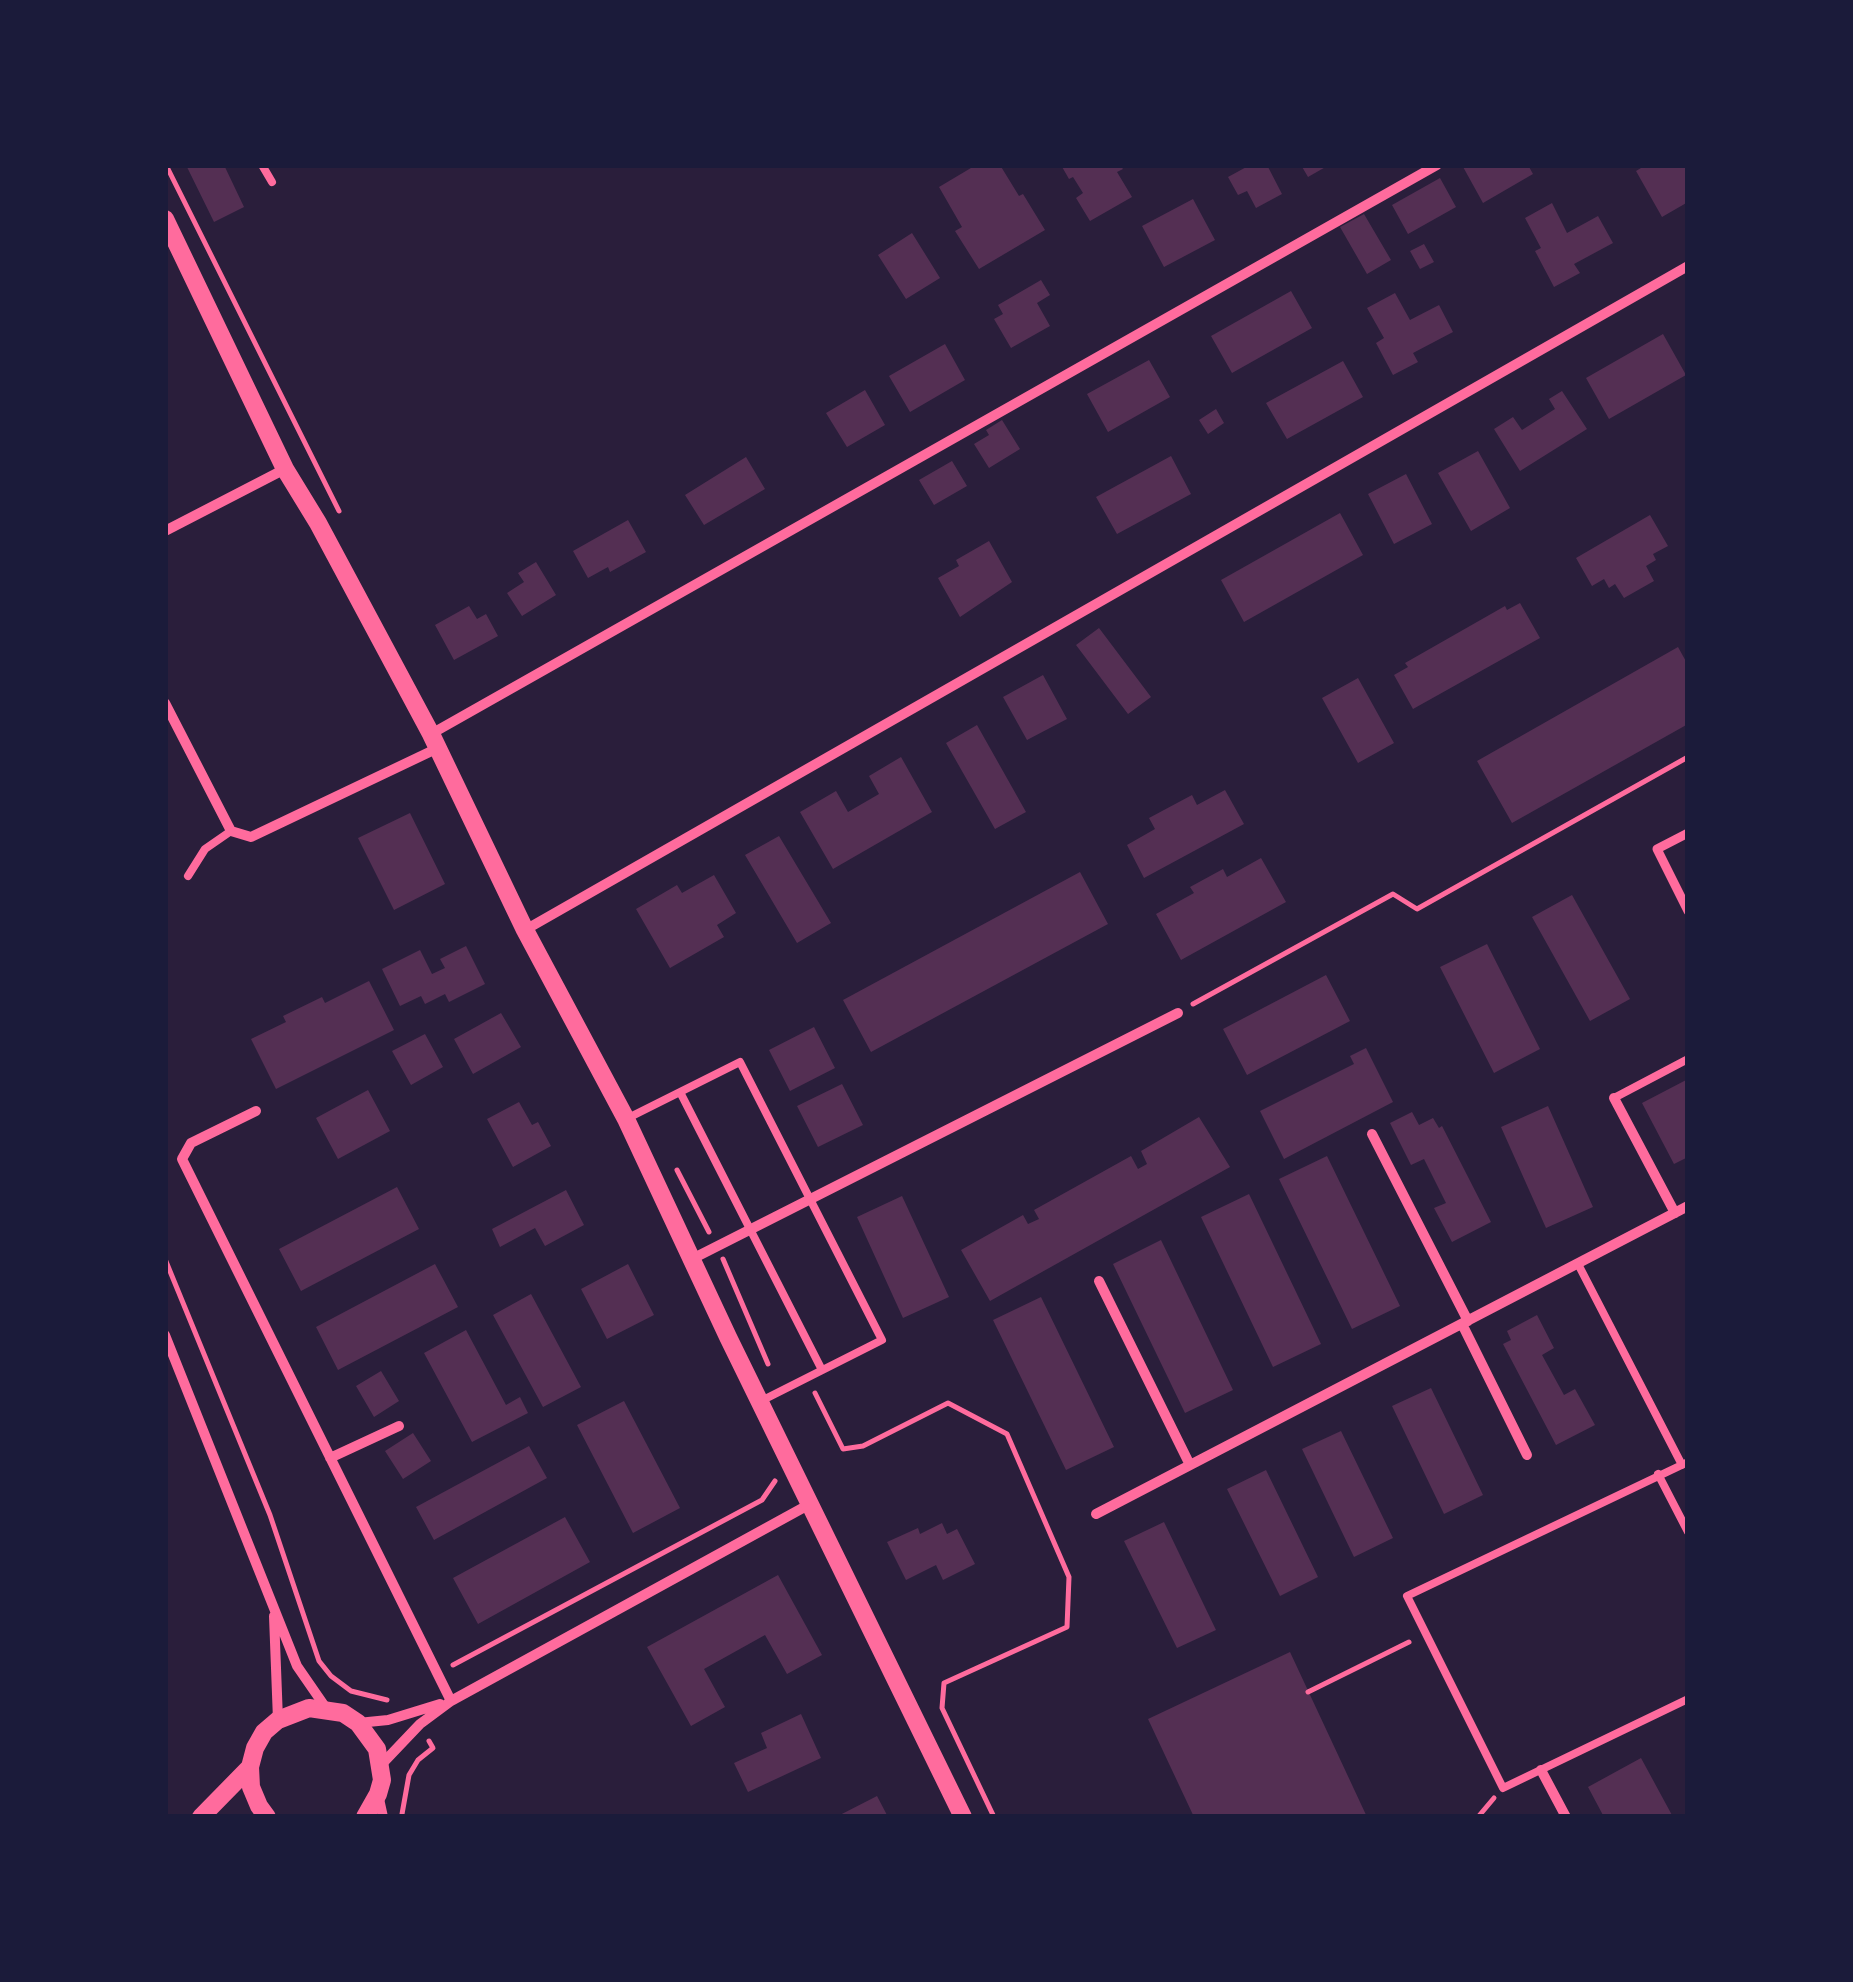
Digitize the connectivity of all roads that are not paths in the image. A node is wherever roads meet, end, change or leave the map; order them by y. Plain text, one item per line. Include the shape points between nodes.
1 (262, 165) edge
2 (1437, 165) edge
3 (272, 182) dead end
4 (165, 219) edge
5 (1688, 266) edge
6 (285, 469) junction
7 (165, 531) edge
8 (165, 703) edge
9 (434, 741) junction
10 (231, 831) junction
11 (1688, 833) edge
12 (188, 876) dead end
13 (1688, 911) edge
14 (526, 930) junction
15 (1178, 1013) road end
16 (1688, 1059) edge
17 (680, 1092) junction
18 (1614, 1098) joint
19 (256, 1112) dead end
20 (626, 1120) junction
21 (1372, 1134) dead end
22 (810, 1199) junction
23 (1688, 1206) edge
24 (1674, 1213) junction
25 (750, 1229) junction
26 (690, 1260) junction
27 (1578, 1264) junction
28 (1099, 1281) dead end
29 (1465, 1322) junction
30 (165, 1335) edge
31 (822, 1370) junction
32 (759, 1402) junction
33 (399, 1426) dead end
34 (1526, 1455) dead end
35 (330, 1458) junction
36 (1685, 1463) edge
37 (1190, 1465) junction
38 (1658, 1474) junction
39 (811, 1503) junction
40 (1096, 1514) dead end
41 (1688, 1532) edge
42 (273, 1600) junction
43 (1688, 1698) edge
44 (450, 1701) junction
45 (326, 1708) junction
46 (278, 1720) junction
47 (358, 1723) junction
48 (381, 1765) junction
49 (250, 1767) junction
50 (1541, 1770) junction
51 (378, 1794) junction
52 (201, 1817) edge
53 (268, 1817) edge
54 (365, 1817) edge
55 (384, 1817) edge
56 (962, 1817) edge
57 (1566, 1817) edge

1 - 3 lane
2 - 9 street
4 - 6 street
5 - 14 street
6 - 7 street
6 - 9 street
8 - 10 street
9 - 10 street via 251,837
9 - 14 street
10 - 12 lane via 205,849
11 - 13 street via 1657,849
14 - 20 street
15 - 22 street
16 - 18 lane
17 - 20 lane
17 - 22 lane via 740,1062
17 - 25 lane
18 - 24 street
19 - 35 street via 190,1143 182,1160
20 - 26 street
21 - 29 street
22 - 25 street
22 - 31 lane via 882,1340
23 - 24 street
24 - 27 street
25 - 26 street
25 - 31 lane
26 - 32 street
27 - 29 street
27 - 36 lane
28 - 37 street
29 - 34 street
29 - 37 street
30 - 42 street
31 - 32 lane
32 - 39 street
33 - 35 street
35 - 44 street
36 - 38 lane
37 - 40 street
38 - 41 lane
38 - 50 lane via 1407,1596 1503,1788
39 - 44 street
39 - 56 street
42 - 45 street via 298,1666
42 - 46 street
43 - 50 lane
44 - 47 street
44 - 48 street
45 - 46 street
45 - 47 street
46 - 49 street via 254,1748
47 - 48 street
48 - 51 street
49 - 52 street
49 - 53 street via 251,1787
50 - 57 street
51 - 54 street
51 - 55 street

